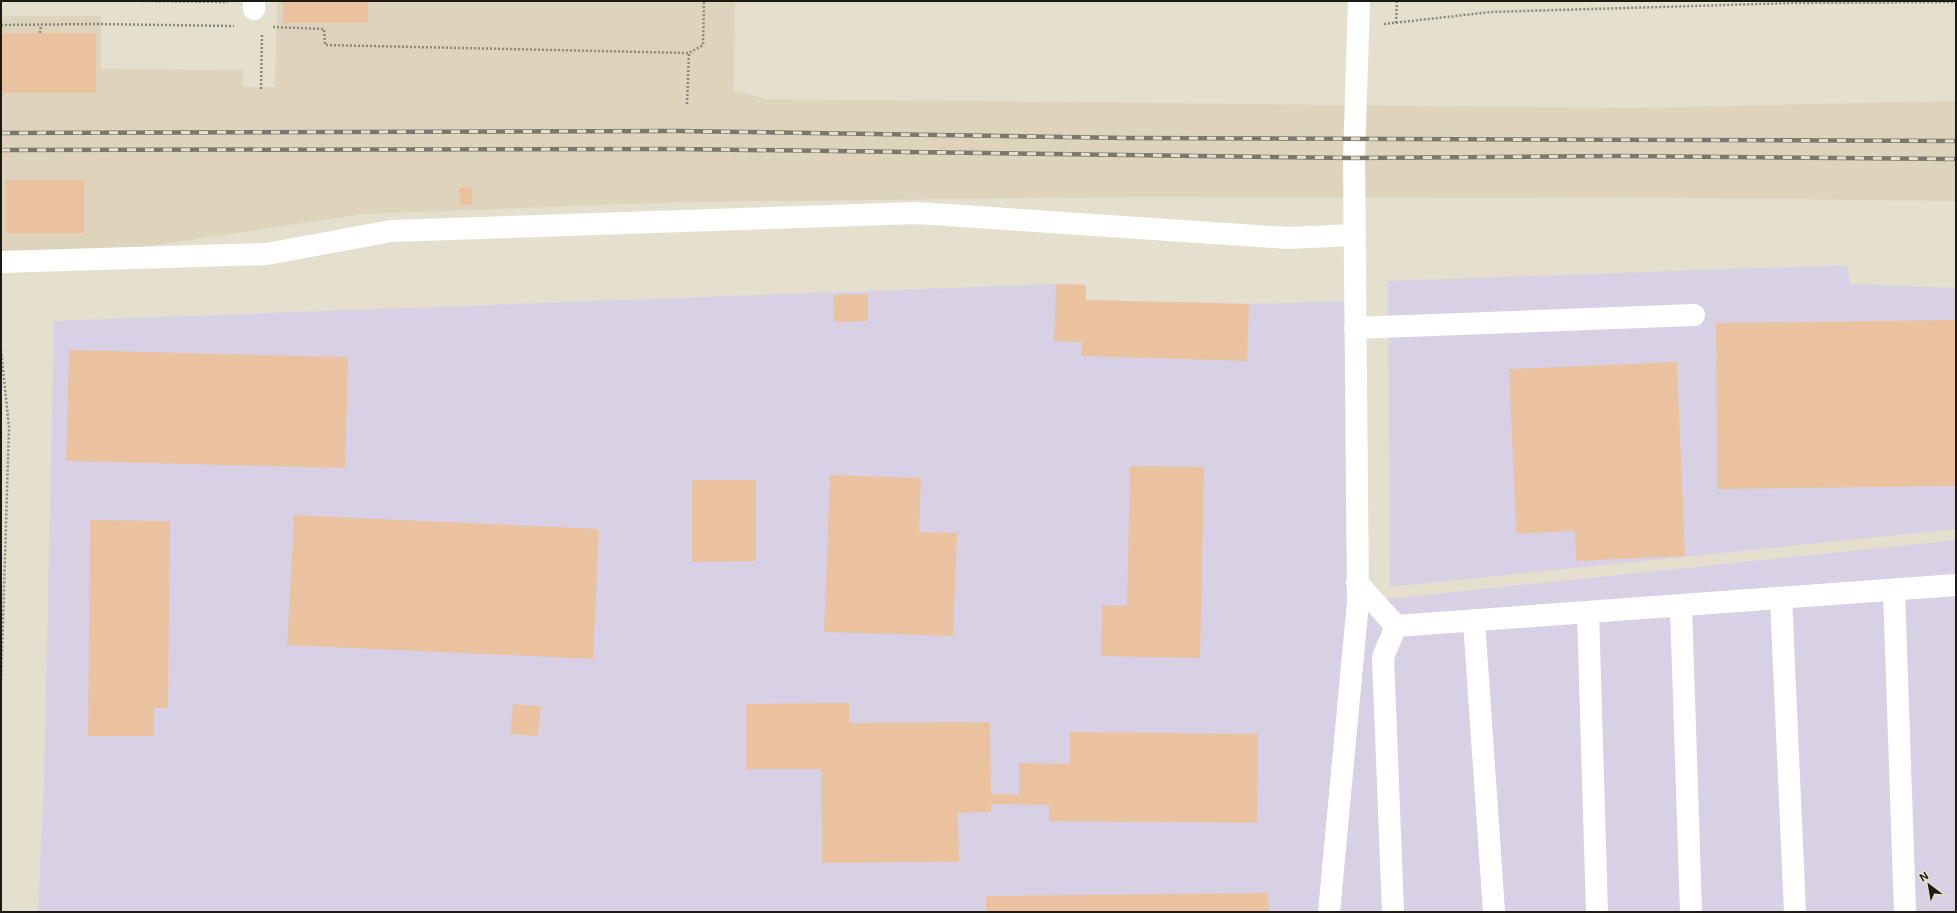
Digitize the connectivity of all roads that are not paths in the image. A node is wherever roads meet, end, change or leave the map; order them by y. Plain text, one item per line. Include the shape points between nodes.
1 (1359, 1) edge
2 (1354, 235) junction
3 (1, 262) edge
4 (1694, 315) dead end
5 (1355, 328) junction
6 (1357, 583) junction
7 (1956, 585) edge
8 (1894, 590) junction
9 (1781, 598) junction
10 (1681, 606) junction
11 (1588, 612) junction
12 (1474, 621) junction
13 (1396, 626) junction
14 (1329, 912) edge
15 (1392, 912) edge
16 (1494, 912) edge
17 (1597, 912) edge
18 (1691, 912) edge
19 (1795, 912) edge
20 (1905, 912) edge

1 - 2 street
2 - 3 street via 1288,238 917,213 391,231 267,254
2 - 5 street
4 - 5 street
5 - 6 street
6 - 13 street
6 - 14 street via 1358,602
7 - 8 street
8 - 9 street
8 - 20 street
9 - 10 street
9 - 19 street
10 - 11 street
10 - 18 street
11 - 12 street
11 - 17 street
12 - 13 street
12 - 16 street
13 - 15 street via 1383,657

